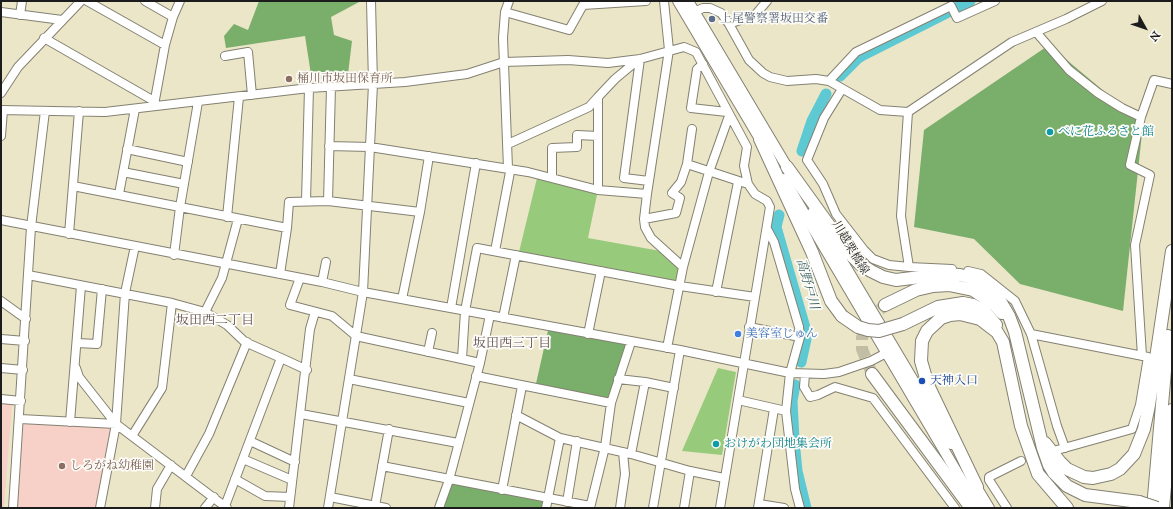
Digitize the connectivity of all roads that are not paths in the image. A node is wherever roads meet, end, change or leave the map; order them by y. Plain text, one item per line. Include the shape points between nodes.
1 (22, 1) edge
2 (80, 1) edge
3 (87, 1) edge
4 (145, 1) edge
5 (180, 1) edge
6 (371, 1) edge
7 (509, 1) edge
8 (646, 1) edge
9 (664, 1) edge
10 (678, 1) edge
11 (688, 1) edge
12 (767, 1) edge
13 (995, 1) edge
14 (1098, 2) edge
15 (584, 3) edge
16 (1, 12) edge
17 (505, 12) junction
18 (690, 13) junction
19 (20, 15) junction
20 (173, 17) junction
21 (62, 20) junction
22 (729, 24) junction
23 (1036, 32) junction
24 (44, 38) junction
25 (165, 45) junction
26 (670, 50) junction
27 (226, 56) dead end
28 (640, 59) junction
29 (504, 62) junction
30 (703, 64) junction
31 (829, 81) junction
32 (373, 84) junction
33 (1172, 84) edge
34 (330, 87) junction
35 (309, 88) junction
36 (842, 89) junction
37 (1, 93) edge
38 (252, 95) junction
39 (239, 97) junction
40 (598, 97) junction
41 (198, 102) junction
42 (154, 104) junction
43 (135, 109) junction
44 (2, 110) edge
45 (45, 111) junction
46 (79, 111) junction
47 (908, 112) junction
48 (728, 114) junction
49 (1141, 117) junction
50 (692, 129) dead end
51 (1, 136) edge
52 (598, 136) junction
53 (760, 140) junction
54 (508, 144) junction
55 (329, 146) junction
56 (370, 147) junction
57 (127, 149) junction
58 (429, 156) junction
59 (188, 162) junction
60 (476, 163) junction
61 (687, 164) junction
62 (787, 167) junction
63 (508, 168) junction
64 (123, 172) junction
65 (709, 172) junction
66 (552, 178) junction
67 (649, 181) junction
68 (738, 182) junction
69 (184, 184) junction
70 (748, 184) junction
71 (73, 186) junction
72 (598, 190) junction
73 (119, 194) junction
74 (647, 194) junction
75 (306, 201) junction
76 (328, 201) junction
77 (367, 206) junction
78 (180, 207) junction
79 (420, 212) junction
80 (227, 217) junction
81 (238, 219) junction
82 (644, 219) junction
83 (1, 220) edge
84 (31, 227) junction
85 (288, 228) junction
86 (767, 229) junction
87 (69, 234) junction
88 (135, 246) junction
89 (495, 251) junction
90 (1172, 251) edge
91 (174, 255) junction
92 (516, 255) junction
93 (326, 262) dead end
94 (226, 263) junction
95 (683, 267) junction
96 (909, 267) junction
97 (602, 271) junction
98 (280, 274) junction
99 (28, 275) junction
100 (300, 278) junction
101 (322, 282) junction
102 (81, 286) junction
103 (680, 286) junction
104 (102, 289) junction
105 (1172, 290) edge
106 (363, 292) junction
107 (716, 292) junction
108 (125, 293) junction
109 (755, 298) junction
110 (402, 299) junction
111 (1, 301) edge
112 (172, 303) junction
113 (885, 305) tunnel mouth
114 (452, 308) junction
115 (465, 311) junction
116 (205, 312) junction
117 (315, 312) junction
118 (490, 315) junction
119 (503, 318) junction
120 (26, 319) junction
121 (749, 327) junction
122 (1015, 332) junction
123 (432, 333) dead end
124 (588, 334) junction
125 (1031, 334) junction
126 (356, 336) junction
127 (800, 337) junction
128 (1, 339) edge
129 (25, 341) junction
130 (77, 342) junction
131 (247, 342) junction
132 (631, 342) junction
133 (1003, 342) junction
134 (668, 348) junction
135 (680, 350) junction
136 (890, 351) junction
137 (428, 352) junction
138 (1145, 357) junction
139 (281, 358) junction
140 (462, 359) junction
141 (480, 363) junction
142 (744, 364) junction
143 (1, 368) edge
144 (76, 368) junction
145 (23, 370) junction
146 (307, 370) junction
147 (790, 374) junction
148 (804, 374) junction
149 (872, 374) tunnel mouth
150 (476, 376) junction
151 (349, 379) junction
152 (618, 379) junction
153 (645, 382) junction
154 (522, 386) junction
155 (674, 388) junction
156 (1, 400) edge
157 (738, 400) junction
158 (21, 401) junction
159 (469, 403) junction
160 (611, 403) junction
161 (774, 409) junction
162 (1172, 410) edge
163 (786, 411) junction
164 (301, 414) junction
165 (516, 415) junction
166 (20, 419) junction
167 (342, 421) junction
168 (70, 422) junction
169 (116, 424) junction
170 (389, 429) junction
171 (132, 436) junction
172 (1040, 436) junction
173 (560, 438) junction
174 (250, 441) junction
175 (577, 441) junction
176 (458, 443) junction
177 (605, 447) junction
178 (627, 453) junction
179 (243, 459) junction
180 (1021, 461) dead end
181 (295, 462) junction
182 (661, 464) junction
183 (171, 465) junction
184 (382, 466) junction
185 (690, 471) junction
186 (1038, 474) junction
187 (186, 476) junction
188 (724, 478) junction
189 (235, 479) junction
190 (292, 480) junction
191 (449, 480) junction
192 (977, 487) junction
193 (502, 490) junction
194 (214, 497) junction
195 (290, 497) junction
196 (330, 497) junction
197 (548, 498) junction
198 (567, 502) junction
199 (374, 506) junction
200 (758, 506) edge
201 (226, 507) edge
202 (590, 507) edge
203 (13, 508) edge
204 (100, 508) edge
205 (155, 508) edge
206 (205, 508) edge
207 (289, 508) edge
208 (328, 508) edge
209 (386, 508) edge
210 (439, 508) edge
211 (546, 508) edge
212 (620, 508) edge
213 (653, 508) edge
214 (684, 508) edge
215 (720, 508) edge
216 (784, 508) edge
217 (800, 508) edge
218 (955, 508) edge
219 (971, 508) edge
220 (978, 508) edge
221 (989, 508) edge
222 (1007, 508) edge
223 (1056, 508) edge
224 (1068, 508) edge
225 (1152, 508) edge
226 (1157, 508) edge
227 (1163, 508) edge

1 - 19 street
2 - 21 street
3 - 25 street
4 - 20 street
5 - 20 street
6 - 32 street
7 - 17 street
8 - 15 street
9 - 26 street
10 - 18 main road, 川越栗橋線
11 - 18 main road, 川越栗橋線
12 - 22 street via 756,14
13 - 31 street via 957,18 951,6 856,52
14 - 23 street
15 - 17 street via 569,30
16 - 19 street
17 - 29 street
18 - 22 street via 710,8 721,13
18 - 53 main road, 川越栗橋線
18 - 62 main road, 川越栗橋線
19 - 21 street
20 - 25 street
21 - 24 street
22 - 31 street via 749,60 763,73 787,81
23 - 47 street via 1012,42
23 - 49 street via 1069,70 1122,108
24 - 37 street via 18,67
24 - 42 street
25 - 42 street
26 - 28 street
26 - 30 street via 684,47 696,52
26 - 67 street
27 - 38 street via 248,52
28 - 29 street via 608,64 568,60
28 - 40 street
28 - 67 street via 624,178
29 - 32 street via 467,74
29 - 54 street
30 - 48 street
30 - 48 street via 697,69 691,108
31 - 36 street
32 - 34 street
32 - 56 street
33 - 49 street via 1154,80
34 - 35 street
34 - 55 street
35 - 38 street
35 - 75 street
36 - 47 street via 880,110
36 - 96 street via 824,118 807,160 836,214 864,250 874,259 889,265
38 - 39 street
39 - 41 street
39 - 80 street
40 - 52 street
40 - 54 street via 589,107
41 - 42 street
41 - 59 street
42 - 43 street
43 - 46 street
43 - 57 street
44 - 45 street
44 - 51 street
45 - 46 street
45 - 84 street
46 - 71 street
47 - 96 street via 901,216
48 - 65 street
48 - 70 street via 748,148 744,166
49 - 138 street via 1130,165 1150,175 1135,245
50 - 61 street
52 - 66 street via 577,135 577,147 552,148
52 - 72 street
53 - 133 highway, bridge via 812,252 831,301 842,316 858,327 879,331 903,324 938,307 950,304 973,305 993,320 1000,330
53 - 136 main road, 川越栗橋線
54 - 63 street
55 - 56 street
55 - 76 street
56 - 58 street
56 - 77 street
57 - 59 street
57 - 64 street
58 - 60 street
58 - 79 street
59 - 69 street
60 - 63 street
60 - 114 street
61 - 65 street
61 - 82 street via 680,182 672,193 680,198 676,213
62 - 122 highway via 849,253 860,264 883,277 896,280 945,274 973,278 996,294
62 - 136 main road, 川越栗橋線
63 - 66 street
63 - 89 street via 510,172
64 - 69 street
64 - 73 street
65 - 68 street
65 - 95 street
66 - 72 street
67 - 74 street
68 - 70 street
68 - 107 street
69 - 78 street
70 - 86 street via 770,207
71 - 73 street
71 - 87 street
72 - 74 street
73 - 78 street
74 - 82 street
75 - 76 street
75 - 85 street via 289,202
76 - 77 street
77 - 79 street
77 - 106 street
78 - 80 street
78 - 91 street
79 - 110 street
80 - 81 street
81 - 85 street
81 - 94 street
82 - 95 street via 651,238
83 - 84 street
84 - 87 street
84 - 99 street
85 - 98 street
86 - 109 street
86 - 127 street via 774,242
87 - 88 street
88 - 91 street
88 - 108 street
89 - 92 street
89 - 115 street via 477,248
90 - 172 highway via 1149,405 1144,429 1134,454 1124,466 1111,474 1084,477 1060,462
91 - 94 street
92 - 97 street
92 - 119 street
93 - 101 street
94 - 98 street
94 - 116 street via 222,278
95 - 103 street
96 - 125 street via 964,270 981,274 1015,301
97 - 103 street
97 - 124 street
98 - 100 street
99 - 102 street
99 - 120 street
100 - 101 street
100 - 117 street via 290,305
101 - 106 street
102 - 104 street
102 - 130 street
103 - 107 street
103 - 134 street
104 - 108 street
104 - 130 street via 97,344
105 - 225 highway
106 - 110 street
106 - 126 street
107 - 109 street
108 - 112 street
108 - 169 street
109 - 121 street
110 - 114 street
111 - 120 street
112 - 116 street
112 - 171 street via 162,388
113 - 122 highway via 916,290 933,286 961,286 983,295 994,304
114 - 115 street
115 - 118 street
115 - 140 street
116 - 131 street via 227,325
117 - 126 street via 332,316
117 - 146 street via 310,329
118 - 119 street
118 - 141 street
119 - 124 street
120 - 129 street
121 - 127 street
121 - 142 street
122 - 172 highway
123 - 137 street
124 - 132 street
125 - 138 street
125 - 138 street via 1061,449 1132,429 1140,405
126 - 137 street
126 - 151 street
127 - 147 street
128 - 129 street
129 - 145 street
130 - 144 street
131 - 139 street
131 - 187 street via 209,434
132 - 134 street
132 - 152 street
133 - 186 highway via 1021,426
133 - 192 highway via 996,332 980,319 960,314 950,315 933,324 922,341 920,351 924,373
134 - 135 street
135 - 142 street
135 - 155 street
136 - 148 street via 871,361 839,372
136 - 192 main road, 川越栗橋線
136 - 220 main road, 川越栗橋線
137 - 140 street
139 - 146 street
139 - 174 street
140 - 141 street
141 - 150 street
142 - 147 street
142 - 157 street
143 - 145 street
144 - 168 street
144 - 169 street via 79,377
145 - 158 street
146 - 164 street
147 - 148 street
147 - 163 street
148 - 218 street via 804,388 810,397 835,387 873,398
149 - 219 highway
150 - 154 street
150 - 159 street
151 - 159 street
151 - 167 street
152 - 153 street
152 - 160 street
153 - 155 street
153 - 178 street
154 - 160 street
154 - 165 street
155 - 182 street
156 - 158 street
157 - 161 street
157 - 188 street
158 - 166 street
159 - 176 street
160 - 177 street
161 - 163 street
161 - 200 street
162 - 227 highway
163 - 217 street via 794,484
164 - 167 street
164 - 181 street
165 - 173 street
165 - 193 street
166 - 168 street
166 - 203 street
167 - 170 street
167 - 196 street
168 - 169 street
169 - 171 street
169 - 204 street
170 - 176 street
170 - 184 street
171 - 183 street
172 - 226 highway, bridge via 1048,465 1075,492 1094,498 1139,502
173 - 175 street
173 - 197 street
174 - 179 street
174 - 181 street
175 - 177 street
175 - 198 street
176 - 191 street
177 - 178 street
177 - 202 street
178 - 182 street
178 - 212 street
179 - 189 street
179 - 190 street
180 - 222 street via 990,476 989,480
181 - 190 street
182 - 185 street
182 - 213 street
183 - 187 street
183 - 205 street via 157,489
184 - 191 street
184 - 199 street
185 - 188 street
185 - 214 street
186 - 223 highway
186 - 224 highway
187 - 194 street
188 - 215 street
189 - 195 street via 265,496
189 - 201 street
190 - 195 street
191 - 193 street
191 - 210 street
192 - 221 main road, 川越栗橋線
193 - 197 street
194 - 201 street
194 - 206 street
195 - 207 street
196 - 199 street
196 - 208 street
197 - 198 street
197 - 211 street
198 - 202 street
199 - 209 street
200 - 216 street

